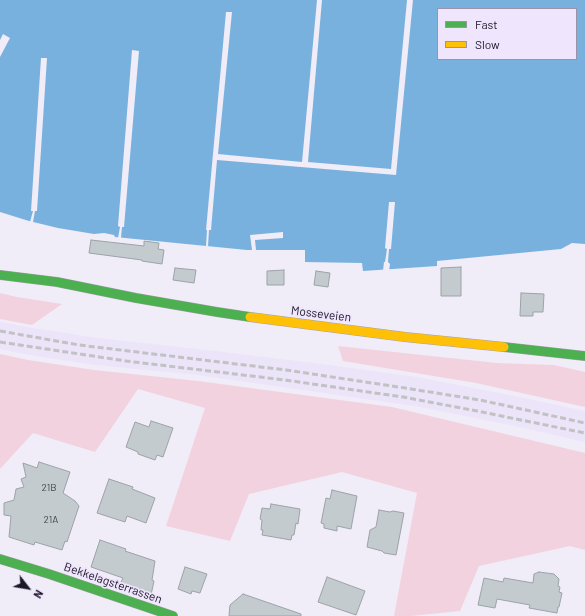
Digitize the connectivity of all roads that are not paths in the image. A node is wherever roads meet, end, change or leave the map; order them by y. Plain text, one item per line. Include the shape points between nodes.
1 (14, 268) dead end
2 (0, 275) edge
3 (57, 282) junction
4 (585, 356) edge
5 (0, 559) edge
6 (173, 616) edge

1 - 3 main road, Mosseveien
2 - 3 main road, Mosseveien
3 - 4 main road, Mosseveien via 143,300 274,320
5 - 6 main road, Bekkelagsterrassen

